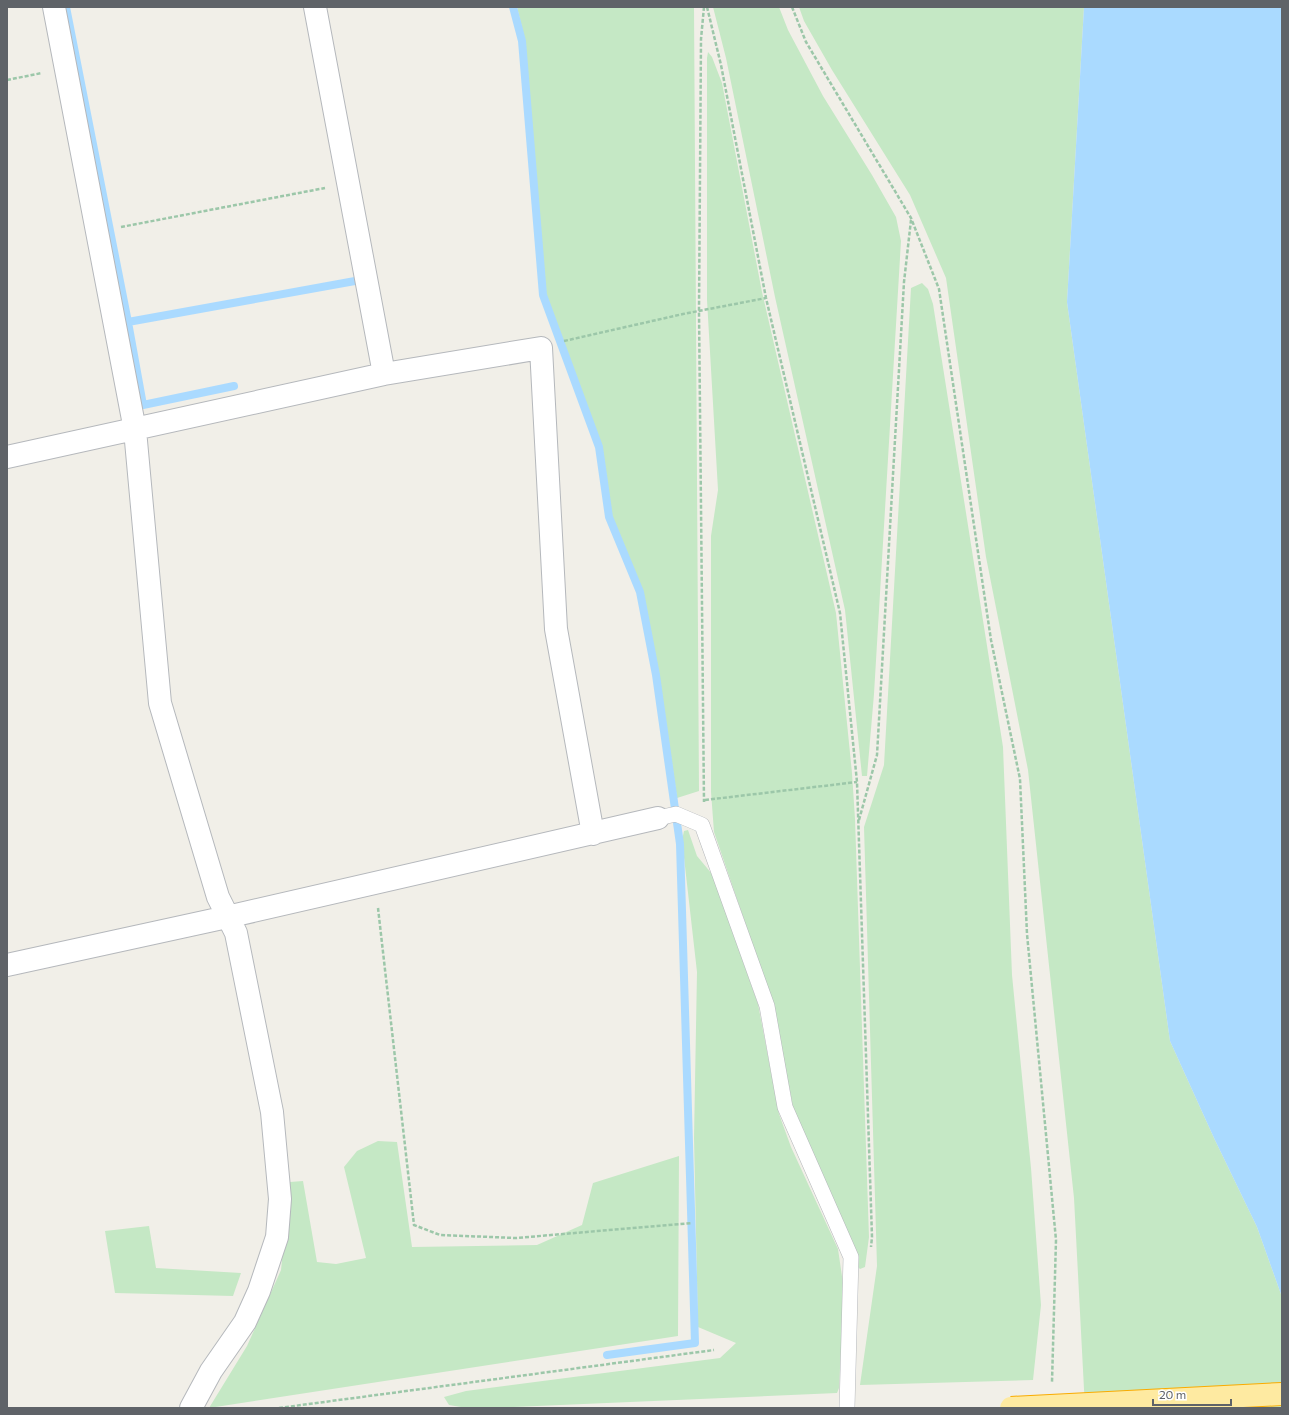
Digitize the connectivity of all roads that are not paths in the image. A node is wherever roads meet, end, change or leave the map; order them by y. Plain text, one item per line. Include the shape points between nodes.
1 (54, 7) edge
2 (315, 7) edge
3 (384, 374) junction
4 (135, 430) junction
5 (7, 457) edge
6 (658, 818) joint
7 (593, 834) junction
8 (227, 917) junction
9 (7, 965) edge
10 (1282, 1394) edge
11 (192, 1408) edge
12 (847, 1408) edge
13 (1011, 1408) edge

1 - 4 street
2 - 3 street
3 - 4 street
3 - 7 street via 541,348 556,629
4 - 5 street
4 - 8 street via 160,702 218,897
6 - 7 street
6 - 12 lane via 676,814 702,825 767,1006 785,1107 851,1257
7 - 8 street
8 - 9 street
8 - 11 street via 236,933 272,1112 280,1199 277,1236 259,1291 245,1322 211,1372
10 - 13 highway, bridge

